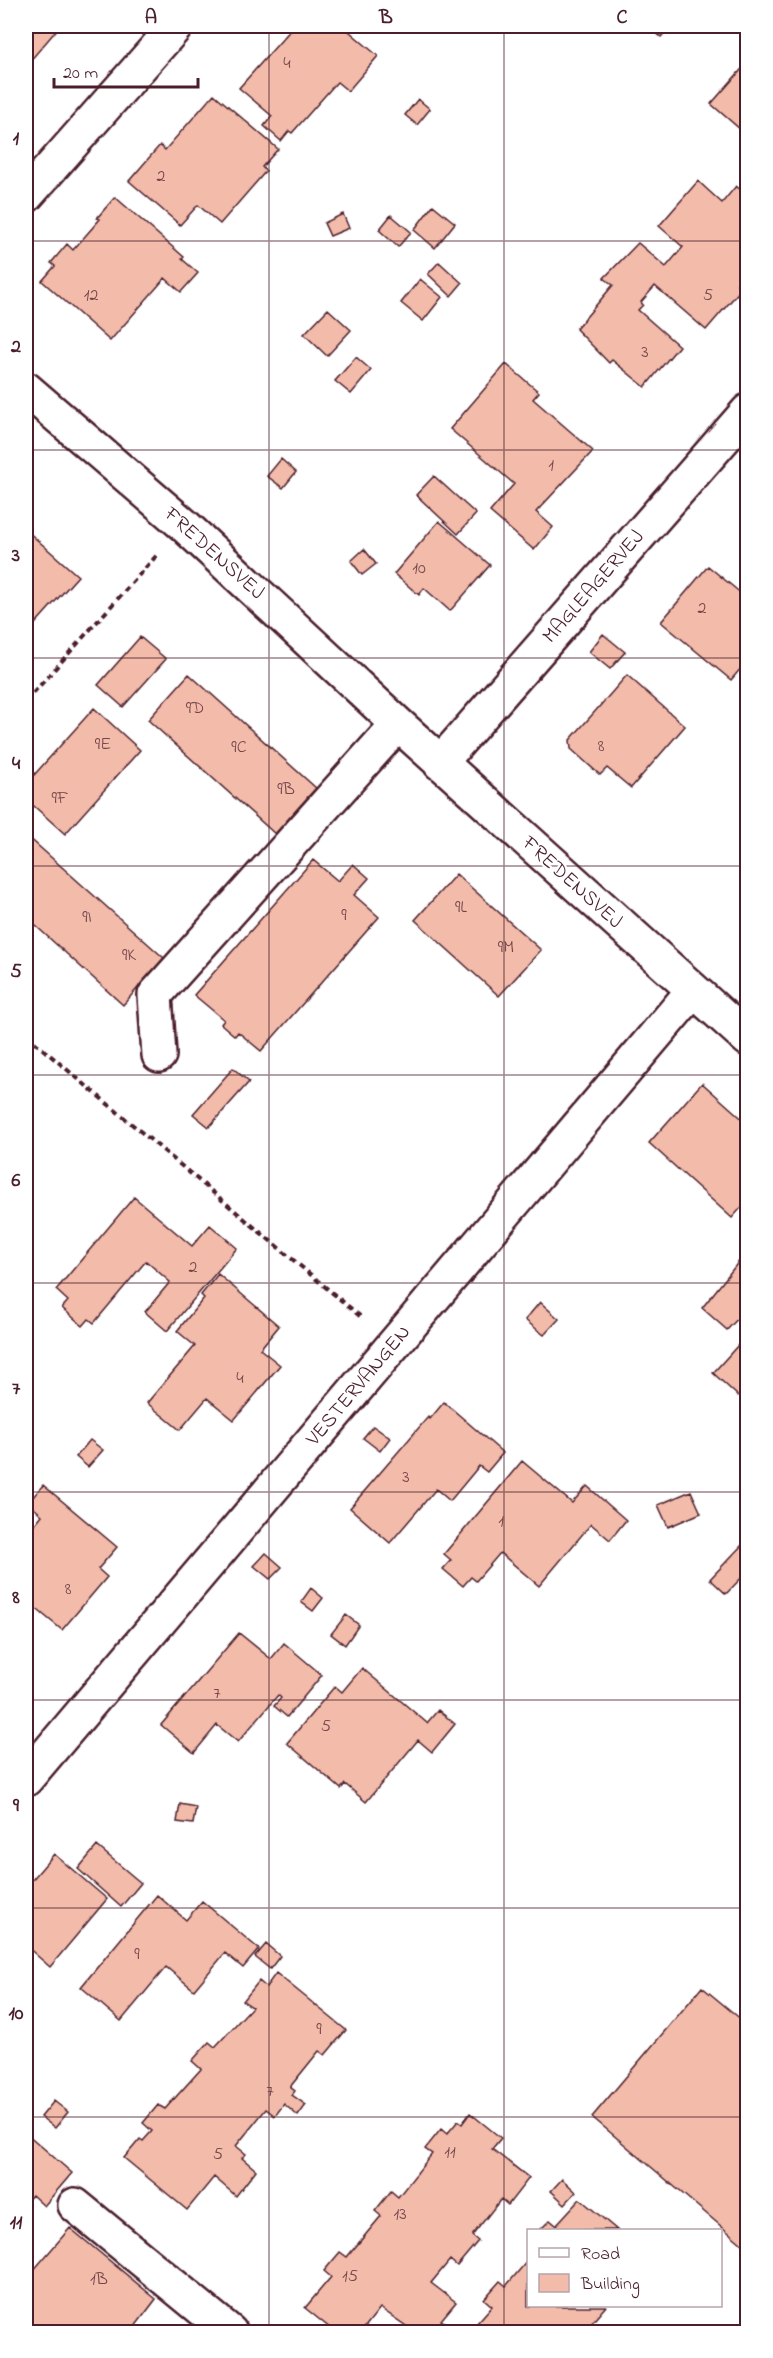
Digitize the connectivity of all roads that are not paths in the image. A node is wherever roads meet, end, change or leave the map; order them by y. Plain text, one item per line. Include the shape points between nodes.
1 (176, 26) edge
2 (26, 196) edge
3 (26, 390) edge
4 (747, 411) edge
5 (398, 724) junction
6 (440, 763) junction
7 (692, 992) junction
8 (747, 1040) edge
9 (159, 1055) dead end
10 (26, 1779) edge
11 (75, 2205) dead end
12 (193, 2321) edge
13 (230, 2332) edge

1 - 2 street
3 - 5 street, FREDENSVEJ via 184,525
4 - 6 street, MAGLEAGERVEJ
5 - 6 street, FREDENSVEJ
5 - 9 street via 155,995
6 - 7 street, FREDENSVEJ
7 - 8 street, FREDENSVEJ
7 - 10 street, VESTERVANGEN
11 - 12 street
12 - 13 street

